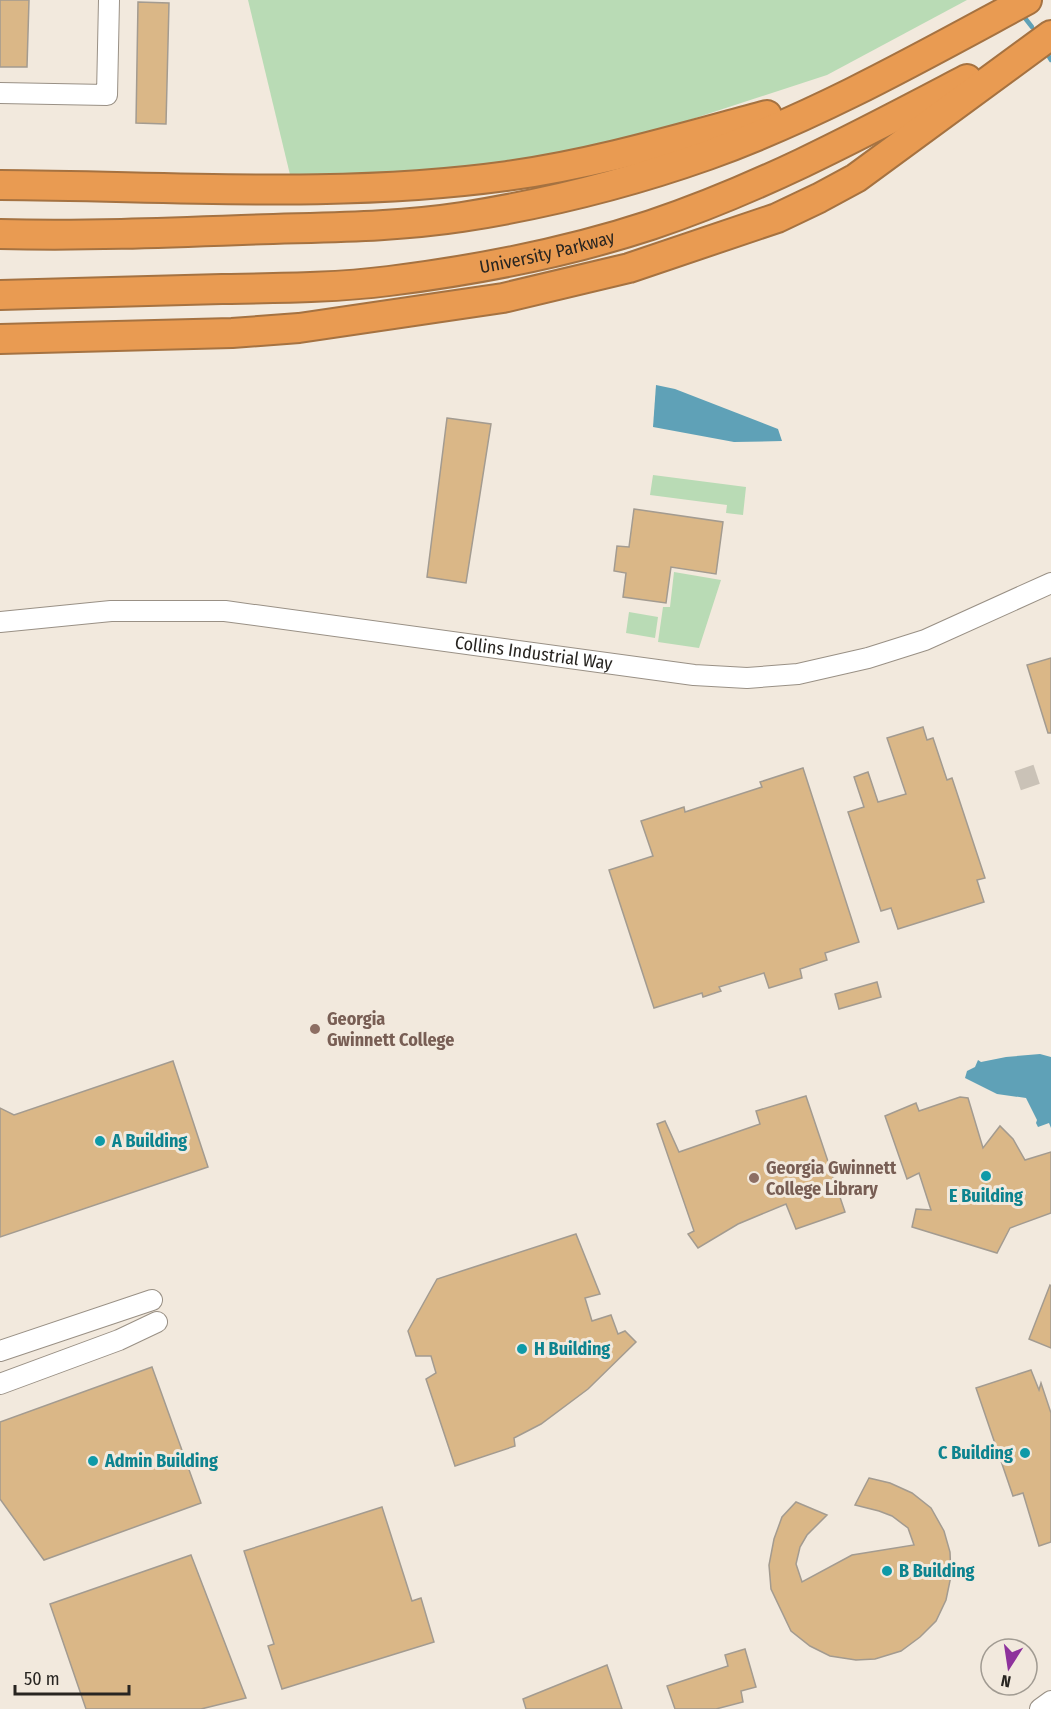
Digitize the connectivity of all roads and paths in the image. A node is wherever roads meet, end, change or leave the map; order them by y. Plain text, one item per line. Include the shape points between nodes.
1 (109, 0) edge
2 (1020, 4) edge
3 (1051, 35) edge
4 (856, 91) junction
5 (0, 93) edge
6 (0, 178) edge
7 (0, 185) edge
8 (127, 186) junction
9 (0, 234) edge
10 (0, 295) edge
11 (0, 339) edge
12 (1051, 582) edge
13 (0, 622) edge
14 (152, 1300) dead end
15 (157, 1322) dead end
16 (0, 1352) edge
17 (0, 1384) edge
18 (1051, 1701) edge
19 (1040, 1709) edge

1 - 5 street via 107,95
2 - 4 highway
3 - 10 highway, University Parkway via 765,182 650,225 564,249 388,281
3 - 11 highway via 856,178 777,218 629,268 503,298 299,328
4 - 8 highway via 626,152 508,176 427,185 272,191
4 - 9 highway via 707,155 610,185 460,217 351,227
6 - 8 highway
7 - 8 highway
12 - 13 street, Collins Industrial Way via 925,640 868,658 798,674 747,678 693,675 225,611 111,611
14 - 16 street
15 - 17 street via 111,1344
18 - 19 street

